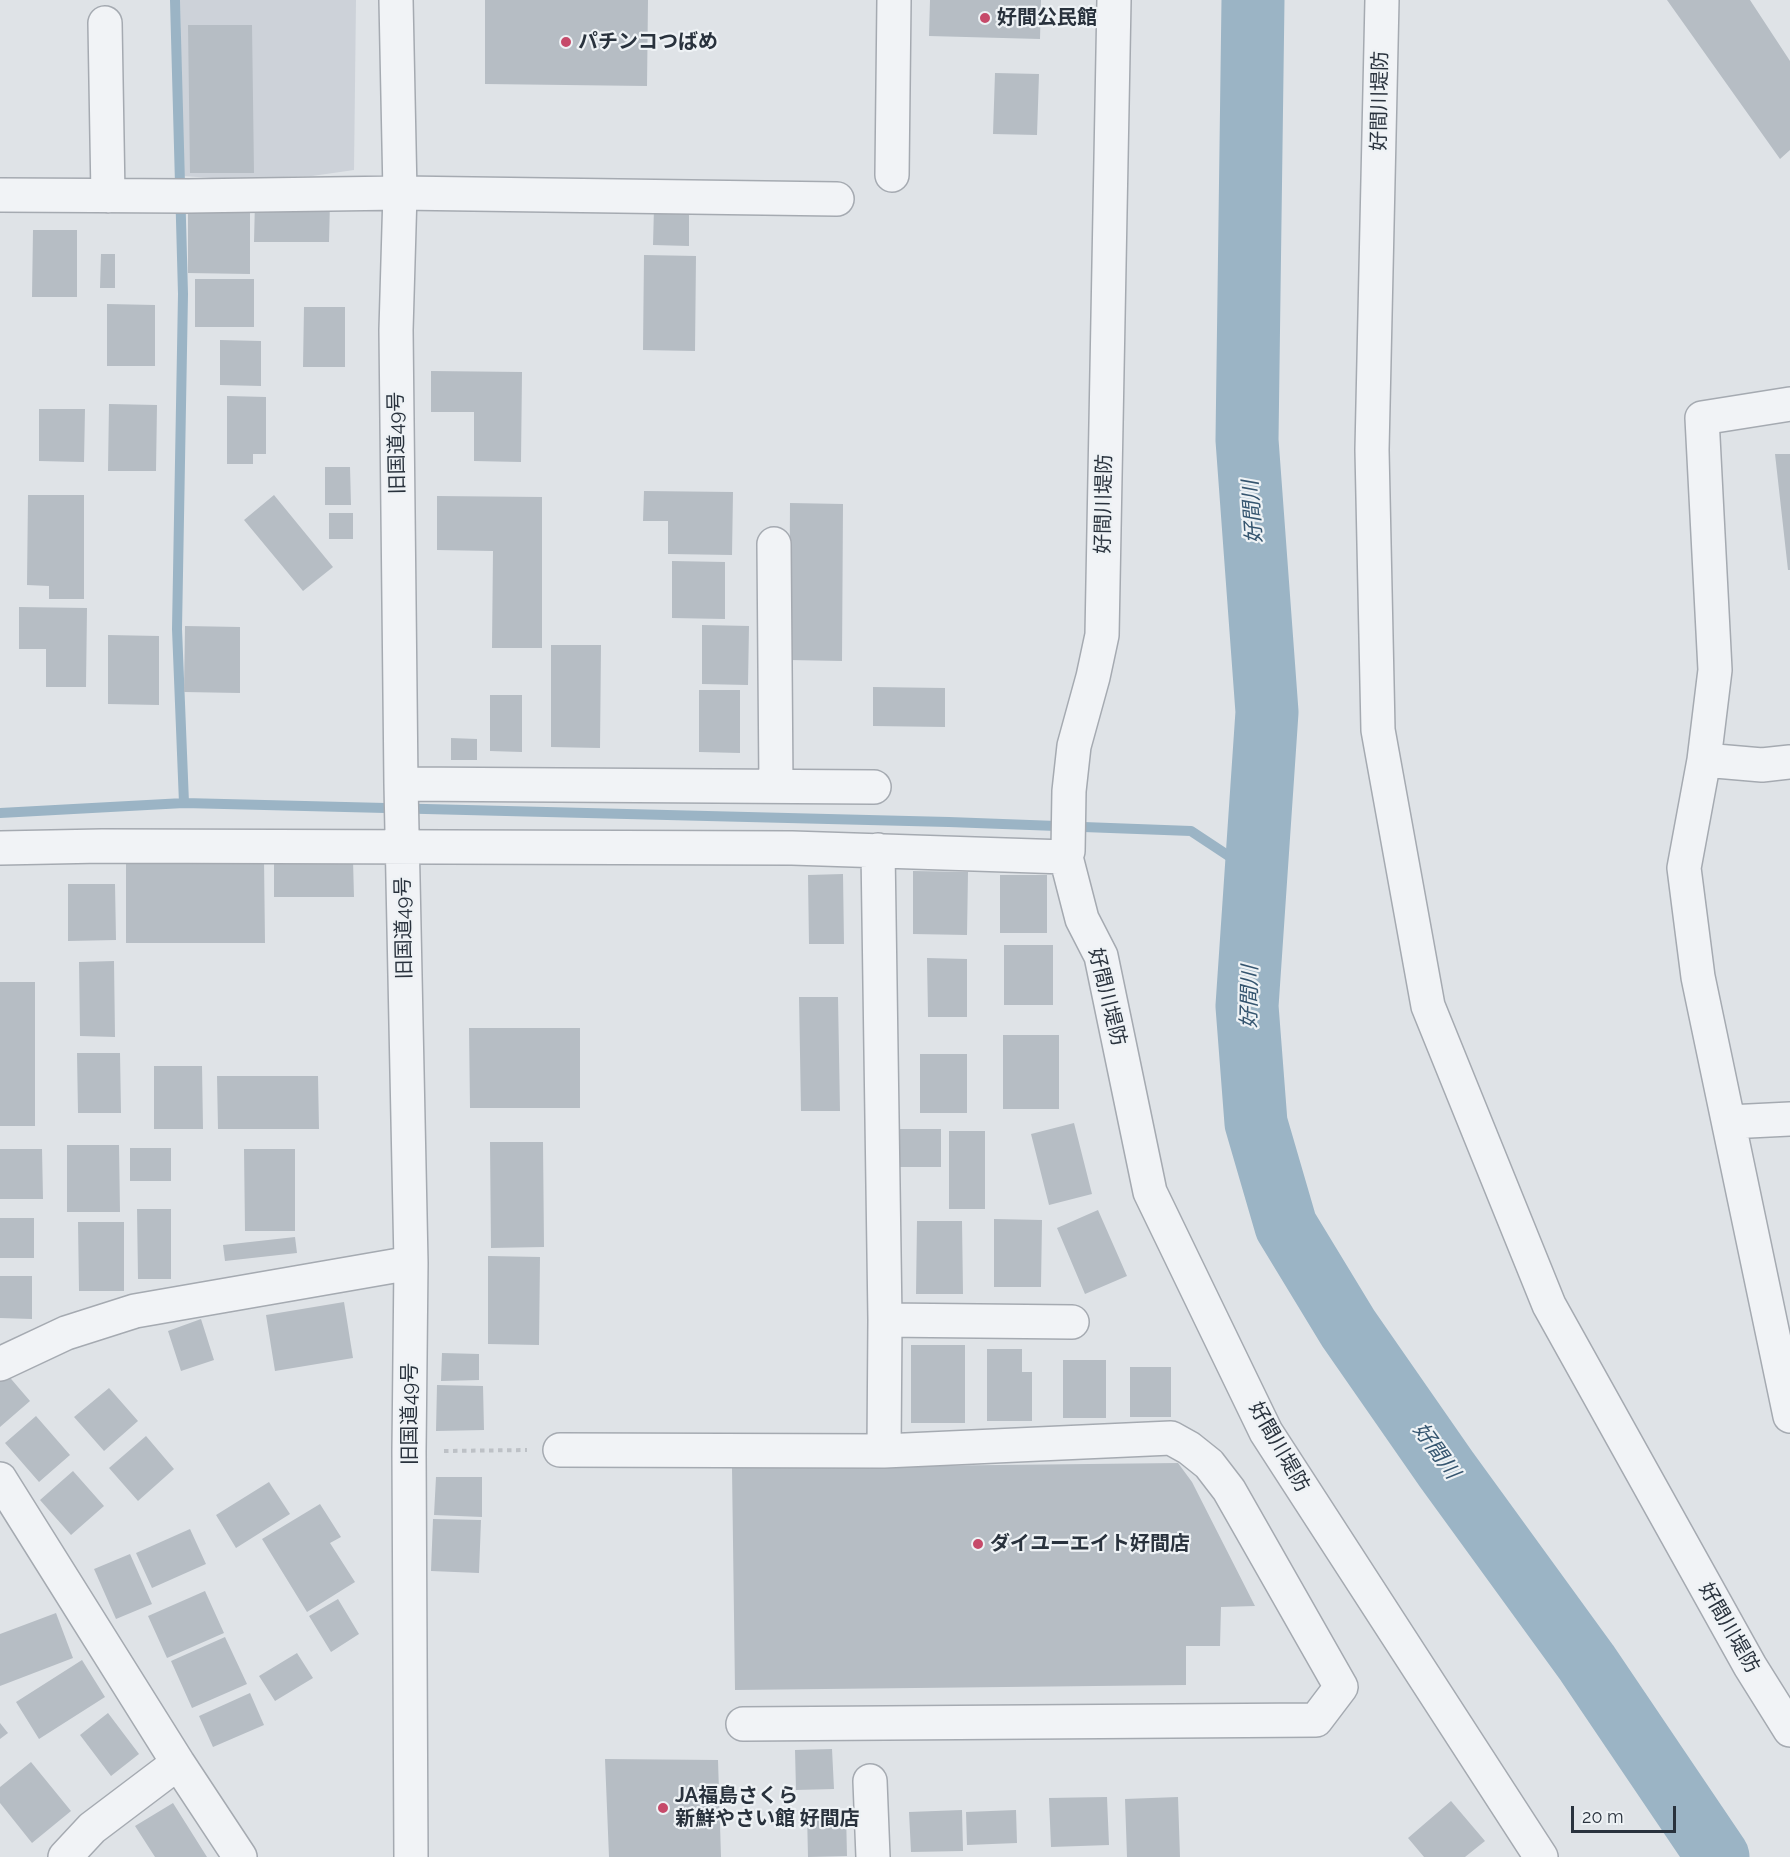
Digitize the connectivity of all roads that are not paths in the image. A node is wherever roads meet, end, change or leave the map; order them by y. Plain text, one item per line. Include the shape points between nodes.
1 (396, 0) edge
2 (894, 0) edge
3 (1114, 0) edge
4 (1382, 0) edge
5 (105, 23) dead end
6 (892, 175) dead end
7 (400, 194) junction
8 (0, 195) edge
9 (108, 196) junction
10 (837, 199) dead end
11 (1790, 404) edge
12 (774, 544) dead end
13 (1704, 760) junction
14 (1790, 762) edge
15 (776, 786) junction
16 (874, 787) dead end
17 (401, 789) junction
18 (402, 841) junction
19 (0, 848) edge
20 (878, 850) junction
21 (1067, 854) junction
22 (1790, 1119) edge
23 (1729, 1122) junction
24 (411, 1263) junction
25 (885, 1320) junction
26 (1072, 1322) dead end
27 (0, 1364) edge
28 (1790, 1416) edge
29 (560, 1450) road end
30 (884, 1451) junction
31 (0, 1479) edge
32 (743, 1724) dead end
33 (1790, 1730) edge
34 (178, 1763) junction
35 (870, 1781) dead end
36 (65, 1857) edge
37 (240, 1857) edge
38 (411, 1857) edge
39 (873, 1857) edge
40 (1541, 1857) edge

1 - 7 street, 旧国道49号
2 - 6 street
3 - 21 street, 好間川堤防 via 1102,635 1074,746
4 - 33 street, 好間川堤防 via 1372,450 1378,730 1428,1006 1549,1305 1750,1666
5 - 9 street
7 - 9 street
7 - 10 street
7 - 17 street, 旧国道49号 via 396,330
8 - 9 street
11 - 13 street via 1702,418 1715,670
12 - 15 street
13 - 14 street via 1762,765
13 - 23 street via 1684,868 1698,977
15 - 16 street
15 - 17 street
17 - 18 street, 旧国道49号
18 - 19 street
18 - 20 street
18 - 24 street, 旧国道49号
20 - 21 street
20 - 25 street
21 - 40 street, 好間川堤防 via 1082,919 1101,956 1150,1192 1266,1432
22 - 23 street
23 - 28 street
24 - 27 street via 135,1311 66,1333
24 - 38 street, 旧国道49号
25 - 26 street
25 - 30 street
29 - 30 street
30 - 32 street via 1171,1437 1209,1464 1228,1490 1341,1687 1316,1720
31 - 34 street
34 - 36 street via 92,1828
34 - 37 street
35 - 39 street

